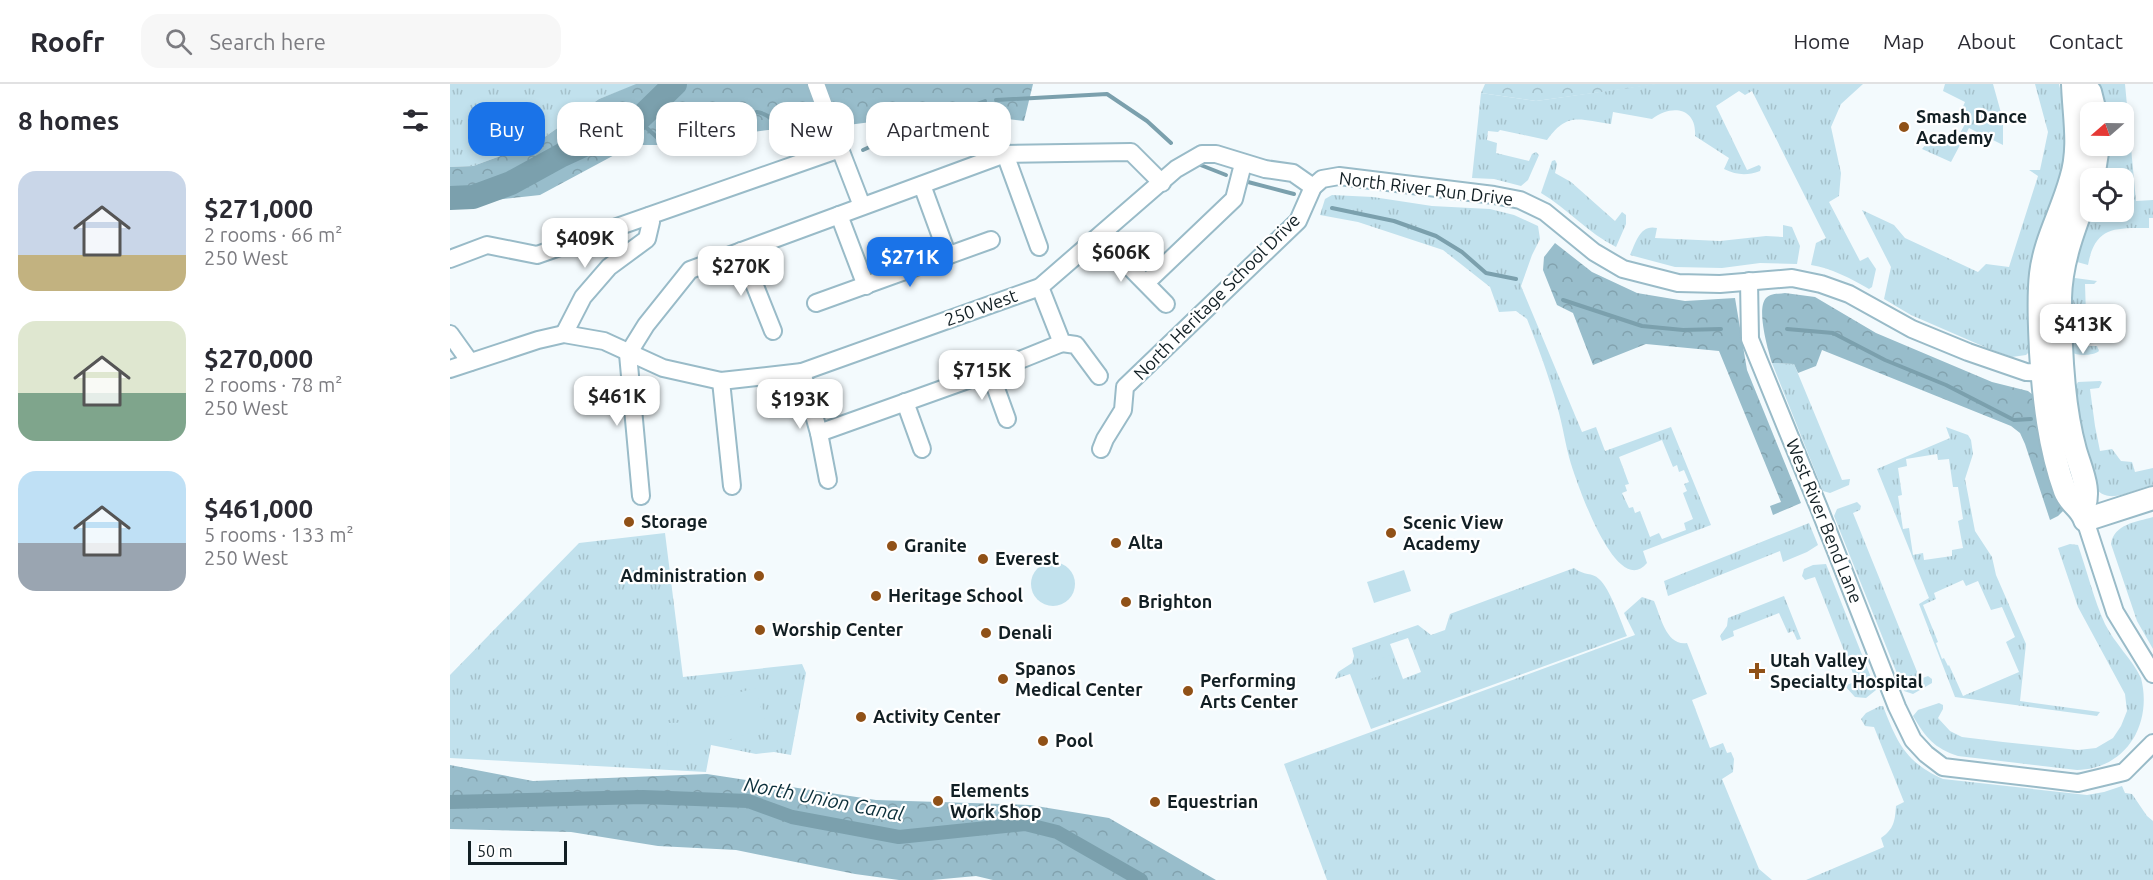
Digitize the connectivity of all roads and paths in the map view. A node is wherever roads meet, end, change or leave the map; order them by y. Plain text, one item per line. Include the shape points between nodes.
1 (816, 84) edge
2 (2073, 84) edge
3 (2083, 84) edge
4 (823, 102) edge
5 (2093, 102) edge
6 (1011, 154) edge
7 (820, 156) edge
8 (843, 156) edge
9 (1000, 156) edge
10 (1006, 156) edge
11 (1243, 164) junction
12 (1162, 183) junction
13 (1317, 183) junction
14 (922, 185) junction
15 (862, 206) junction
16 (2080, 212) edge
17 (839, 215) junction
18 (649, 216) junction
19 (1100, 237) junction
20 (991, 240) dead end
21 (1039, 247) dead end
22 (741, 251) junction
23 (948, 256) junction
24 (450, 258) edge
25 (1749, 281) junction
26 (1146, 283) junction
27 (866, 286) junction
28 (1040, 287) junction
29 (816, 303) dead end
30 (1166, 304) dead end
31 (773, 331) dead end
32 (450, 334) edge
33 (564, 334) junction
34 (1062, 343) junction
35 (628, 354) junction
36 (470, 362) junction
37 (450, 369) edge
38 (802, 372) junction
39 (990, 372) junction
40 (2054, 373) junction
41 (1099, 376) dead end
42 (721, 381) junction
43 (905, 402) junction
44 (1007, 419) dead end
45 (819, 433) junction
46 (922, 449) dead end
47 (1101, 449) dead end
48 (828, 480) dead end
49 (732, 486) dead end
50 (641, 496) dead end
51 (2153, 498) edge
52 (2084, 516) junction
53 (2153, 674) edge
54 (2153, 743) edge

1 - 4 street
2 - 40 street via 2076,158 2072,179 2051,229 2041,272 2039,304
3 - 5 street via 2091,92
6 - 12 street via 1131,152
7 - 18 street
8 - 15 street
9 - 14 street
10 - 21 street
11 - 12 street, 250 West via 1216,154 1202,154 1176,169
11 - 13 street, 250 West via 1293,173
11 - 26 street via 1234,199
12 - 19 street, 250 West
13 - 25 street, North River Run Drive via 1339,176 1520,200 1545,212 1594,252 1623,269 1678,283
13 - 47 street, North Heritage School Drive via 1298,221 1125,387 1123,410
14 - 15 street
14 - 23 street
15 - 17 street
16 - 40 street via 2062,269
17 - 22 street
17 - 27 street
18 - 24 street via 537,255 487,245
18 - 33 street via 647,239 609,267 583,297
19 - 26 street
19 - 28 street, 250 West
20 - 23 street
22 - 31 street
22 - 35 street via 690,270
23 - 27 street
25 - 40 street, North River Run Drive via 1792,278 1821,284 1959,348 2026,372
25 - 54 street, West River Bend Lane via 1750,339 1912,740 1943,767 2078,783 2124,772
26 - 30 street
27 - 29 street
28 - 34 street
28 - 38 street, 250 West
32 - 36 street
33 - 35 street, 250 West via 604,341
33 - 36 street, 250 West
34 - 39 street
34 - 41 street via 1076,345
35 - 42 street, 250 West via 663,368
35 - 50 street
36 - 37 street, 250 West
38 - 42 street, 250 West
38 - 45 street
39 - 43 street
39 - 44 street
40 - 52 street via 2050,434 2065,492
42 - 49 street
43 - 45 street
43 - 46 street
45 - 48 street
51 - 52 street
52 - 53 street via 2115,612

